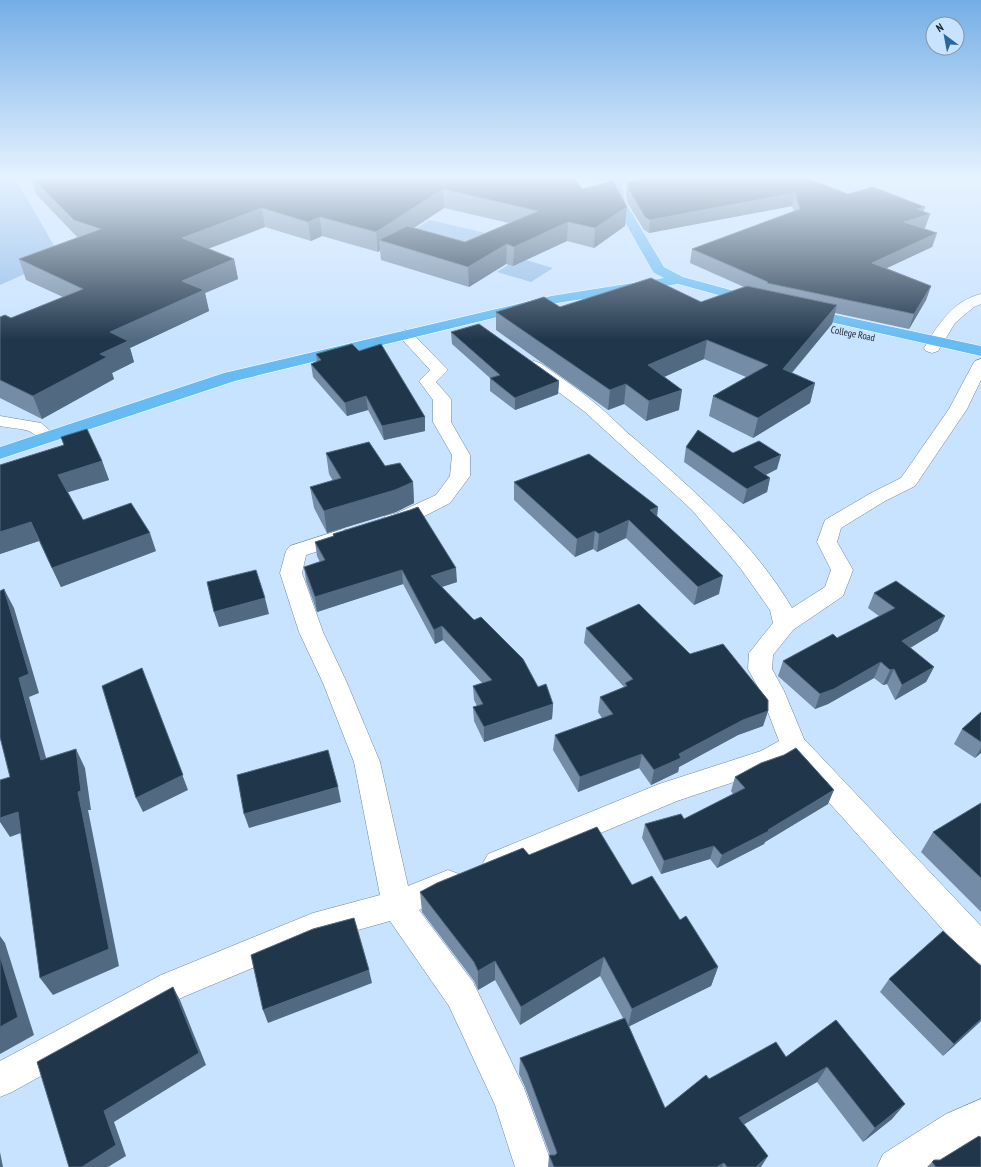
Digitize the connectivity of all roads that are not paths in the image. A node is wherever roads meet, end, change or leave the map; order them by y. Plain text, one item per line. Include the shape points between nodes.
1 (625, 230) edge
2 (636, 230) edge
3 (678, 280) junction
4 (656, 284) junction
5 (981, 298) edge
6 (792, 315) edge
7 (469, 320) junction
8 (406, 335) junction
9 (934, 345) junction
10 (981, 351) edge
11 (981, 360) edge
12 (981, 364) edge
13 (0, 421) edge
14 (48, 437) junction
15 (0, 453) edge
16 (785, 624) junction
17 (794, 745) junction
18 (397, 905) junction
19 (981, 949) edge
20 (0, 1080) edge
21 (981, 1117) edge
22 (534, 1167) edge
23 (896, 1167) edge

1 - 4 main road
2 - 3 main road via 659,270
3 - 4 main road
3 - 4 main road via 765,310 746,312
4 - 7 main road via 551,300
5 - 9 street via 949,320
6 - 9 main road, College Road
7 - 8 main road
7 - 16 street via 591,408 693,500 749,564 781,609
8 - 14 main road via 230,377
8 - 18 street via 440,370 427,381 442,399 442,422 461,455 460,476 442,499 404,518 298,551 291,573 311,632 367,762
9 - 10 main road, College Road
9 - 11 main road, College Road
12 - 16 street via 958,409 908,482 832,525 827,542 842,570 835,591
13 - 14 street via 35,427
14 - 15 main road
16 - 17 street via 761,653 760,669
17 - 18 street via 770,759 669,792
17 - 19 street
18 - 20 street via 313,928 172,986
18 - 22 street via 461,994 511,1101
21 - 23 street via 960,1127

